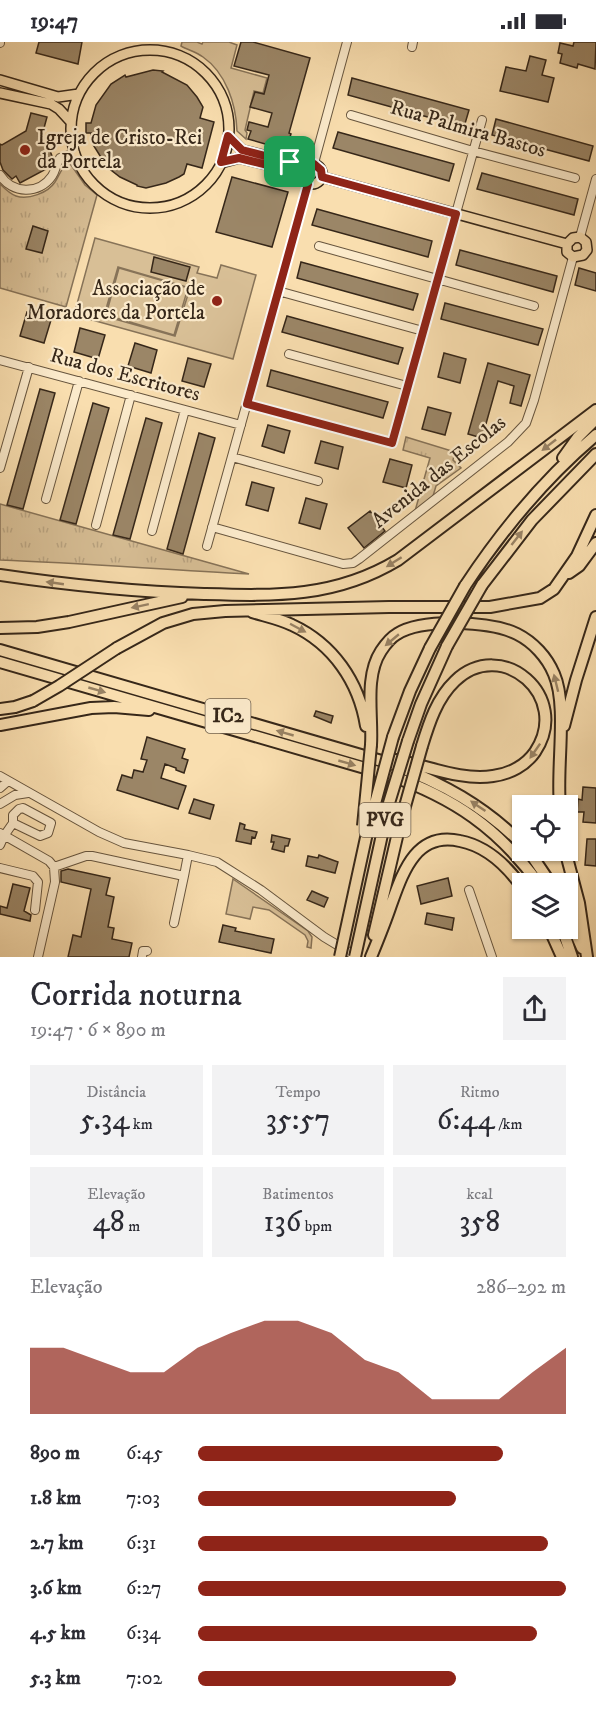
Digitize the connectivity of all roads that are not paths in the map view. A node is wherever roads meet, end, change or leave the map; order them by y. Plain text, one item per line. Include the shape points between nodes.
1 (347, 42) edge
2 (0, 80) edge
3 (0, 93) edge
4 (79, 94) junction
5 (351, 115) dead end
6 (482, 120) dead end
7 (71, 122) junction
8 (228, 136) junction
9 (473, 151) junction
10 (75, 153) junction
11 (221, 162) junction
12 (309, 165) junction
13 (0, 174) edge
14 (322, 177) junction
15 (575, 178) dead end
16 (305, 180) junction
17 (595, 183) edge
18 (456, 214) junction
19 (580, 237) junction
20 (567, 244) junction
21 (319, 246) dead end
22 (591, 251) edge
23 (573, 257) junction
24 (437, 280) junction
25 (278, 291) junction
26 (534, 306) dead end
27 (423, 331) junction
28 (289, 354) dead end
29 (0, 360) edge
30 (29, 367) junction
31 (79, 381) junction
32 (407, 386) junction
33 (131, 395) junction
34 (247, 404) junction
35 (185, 410) junction
36 (596, 410) edge
37 (596, 419) edge
38 (241, 425) junction
39 (596, 435) edge
40 (596, 454) edge
41 (232, 457) junction
42 (596, 459) edge
43 (0, 468) edge
44 (581, 468) junction
45 (318, 482) dead end
46 (543, 486) junction
47 (46, 499) dead end
48 (596, 515) edge
49 (96, 525) dead end
50 (212, 527) junction
51 (152, 531) dead end
52 (596, 543) edge
53 (207, 546) dead end
54 (0, 574) edge
55 (561, 578) junction
56 (197, 594) junction
57 (243, 609) junction
58 (596, 617) edge
59 (0, 628) edge
60 (0, 650) edge
61 (0, 662) edge
62 (0, 709) edge
63 (170, 711) junction
64 (0, 724) edge
65 (560, 741) junction
66 (371, 745) junction
67 (341, 750) junction
68 (0, 776) edge
69 (8, 781) junction
70 (0, 788) edge
71 (30, 793) junction
72 (559, 795) edge
73 (3, 801) edge
74 (13, 824) junction
75 (2, 834) edge
76 (512, 835) edge
77 (0, 845) edge
78 (189, 855) junction
79 (569, 861) edge
80 (360, 865) junction
81 (54, 867) junction
82 (0, 868) edge
83 (531, 873) edge
84 (184, 876) junction
85 (512, 876) edge
86 (469, 890) dead end
87 (35, 910) dead end
88 (174, 922) dead end
89 (578, 938) edge
90 (554, 939) edge
91 (566, 939) edge
92 (38, 957) edge
93 (340, 957) edge
94 (356, 957) edge
95 (370, 957) edge
96 (492, 957) edge
97 (562, 957) edge
98 (572, 957) edge
99 (586, 957) edge

1 - 12 street
2 - 4 main road via 58,97
3 - 7 main road via 54,105
4 - 7 main road
4 - 8 main road via 92,74 115,57 143,50 171,52 197,65 216,86 227,112
5 - 9 street, Rua Palmira Bastos
6 - 9 street
7 - 10 main road
8 - 11 main road
8 - 12 main road via 242,150
9 - 15 street, Rua Palmira Bastos
9 - 18 street
10 - 11 main road via 83,172 103,193 119,202 147,208 176,204 193,195
10 - 13 street via 60,158 51,177 36,189 18,189
11 - 16 main road via 239,158 288,170
12 - 14 main road via 321,170
12 - 16 main road
14 - 16 main road via 315,184
14 - 18 main road
16 - 25 street
17 - 19 street
18 - 20 main road
18 - 24 street
19 - 20 main road
19 - 22 main road
20 - 23 main road via 567,252
21 - 24 street
22 - 23 main road
23 - 50 street, Avenida das Escolas via 526,423 508,442 377,545 352,563 343,564
24 - 26 street
24 - 27 street
25 - 27 street
25 - 34 street
27 - 32 street
28 - 32 street
29 - 30 street, Rua dos Escritores
30 - 31 street, Rua dos Escritores
30 - 43 street
31 - 33 street, Rua dos Escritores
31 - 47 street
32 - 34 street via 392,443
33 - 35 street, Rua dos Escritores
33 - 49 street
34 - 38 street
35 - 38 street, Rua dos Escritores
35 - 51 street
36 -> 56 highway via 398,560 364,578 288,595
37 - 46 highway
38 - 41 street
39 - 46 highway, PVG
40 - 44 highway, PVG
41 - 45 street
41 - 50 street
42 - 44 highway
94 -> 44 highway, PVG, bridge via 389,803 421,704 447,646 483,585 522,531
46 - 80 highway, PVG, bridge via 465,586 430,648 393,737
48 - 55 highway
50 - 53 street
52 - 55 highway via 579,566
56 -> 54 highway via 110,590
55 - 57 highway via 554,589 540,598 490,607
56 -> 59 highway via 69,622
57 - 62 highway, bridge via 193,614 144,632 33,701
57 -> 66 highway via 291,624 311,635 337,659 360,700
58 - 65 highway
67 -> 60 highway, IC2
61 -> 63 highway, IC2
63 - 64 highway via 91,708
63 -> 83 highway, IC2 via 419,786 459,806 485,825 512,849
65 -> 66 highway via 557,685 539,650 504,629 467,624 417,627 389,640 375,666
65 - 72 highway
66 - 80 highway, bridge
76 -> 67 highway, IC2 via 451,789 392,764
95 -> 67 highway, bridge via 405,803 422,746 434,712 446,691 460,677 489,666 523,675 541,697 546,722 539,746 523,764 501,775 458,775 423,765
68 - 69 street
69 - 70 street
69 - 71 street
69 - 73 street
71 - 73 street
71 - 78 street via 124,843
74 - 74 street via 40,836 48,833 51,823 23,808 13,815
74 - 75 street
75 - 77 street
75 - 81 street
78 - 84 street
78 - 94 street via 217,862
79 - 99 highway
80 - 93 highway, PVG, bridge
81 - 84 street via 92,856
81 - 92 street
82 - 87 street via 37,879
84 - 88 street
85 - 95 highway via 496,858 470,842 447,839 428,844 404,871
86 - 96 street
89 - 99 highway
90 - 97 highway
91 - 98 highway

